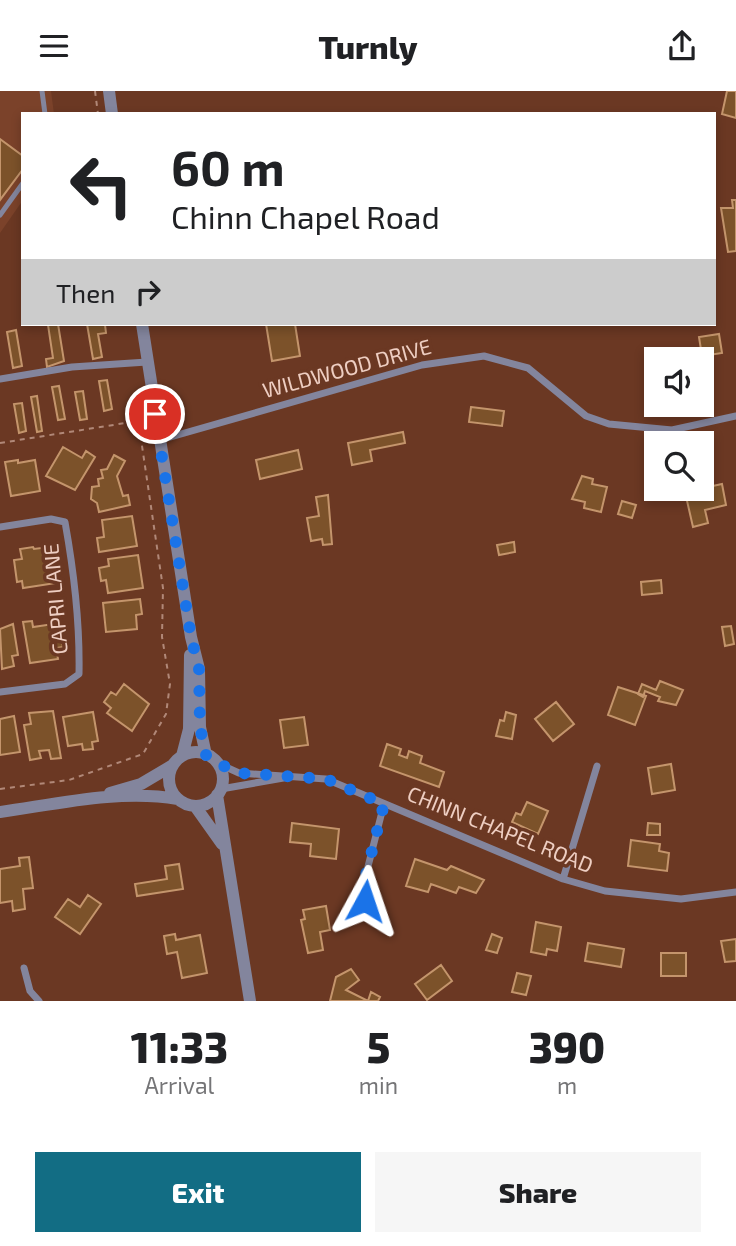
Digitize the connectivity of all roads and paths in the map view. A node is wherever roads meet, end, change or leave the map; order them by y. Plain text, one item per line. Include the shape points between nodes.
1 (43, 91) edge
2 (95, 91) edge
3 (108, 91) edge
4 (45, 112) edge
5 (98, 112) edge
6 (112, 112) edge
7 (21, 186) edge
8 (0, 215) edge
9 (142, 326) edge
10 (147, 362) junction
11 (0, 379) edge
12 (736, 416) edge
13 (144, 431) dead end
14 (141, 439) dead end
15 (159, 440) junction
16 (0, 443) edge
17 (0, 527) edge
18 (191, 637) junction
19 (0, 692) edge
20 (212, 759) junction
21 (178, 761) junction
22 (597, 766) dead end
23 (297, 775) junction
24 (0, 789) edge
25 (219, 792) junction
26 (178, 799) junction
27 (79, 800) junction
28 (384, 804) junction
29 (195, 806) junction
30 (0, 812) edge
31 (226, 850) junction
32 (563, 880) junction
33 (736, 892) edge
34 (383, 927) dead end
35 (24, 968) dead end
36 (39, 1001) edge
37 (250, 1001) edge

1 - 4 lane
2 - 5 path
3 - 6 street
7 - 8 lane
9 - 10 street
10 - 11 street via 72,367
10 - 15 street
12 - 15 street, WILDWOOD DRIVE via 672,430 609,424 586,416 528,368 484,355 422,365
13 - 16 path via 138,421
14 - 24 path via 163,588 162,637 170,684 166,714 144,754 69,781
15 - 18 street
17 - 19 street, CAPRI LANE via 65,521 79,674 65,684
18 - 20 street via 199,669 200,727
18 - 21 street via 190,716
20 - 21 street via 193,753
20 - 23 street, CHINN CHAPEL ROAD via 239,773
20 - 25 street via 222,776
21 - 26 street via 169,782
21 - 27 street via 141,784
22 - 32 street
23 - 25 street, CHINN CHAPEL ROAD
23 - 28 street, CHINN CHAPEL ROAD via 326,779
25 - 29 street via 208,803
25 - 31 street
26 - 27 street via 155,795
26 - 29 street
27 - 30 street
28 - 32 street, CHINN CHAPEL ROAD
28 - 34 street via 364,882 366,908
29 - 31 street
31 - 37 street
32 - 33 street, CHINN CHAPEL ROAD via 655,899
35 - 36 street via 30,991

